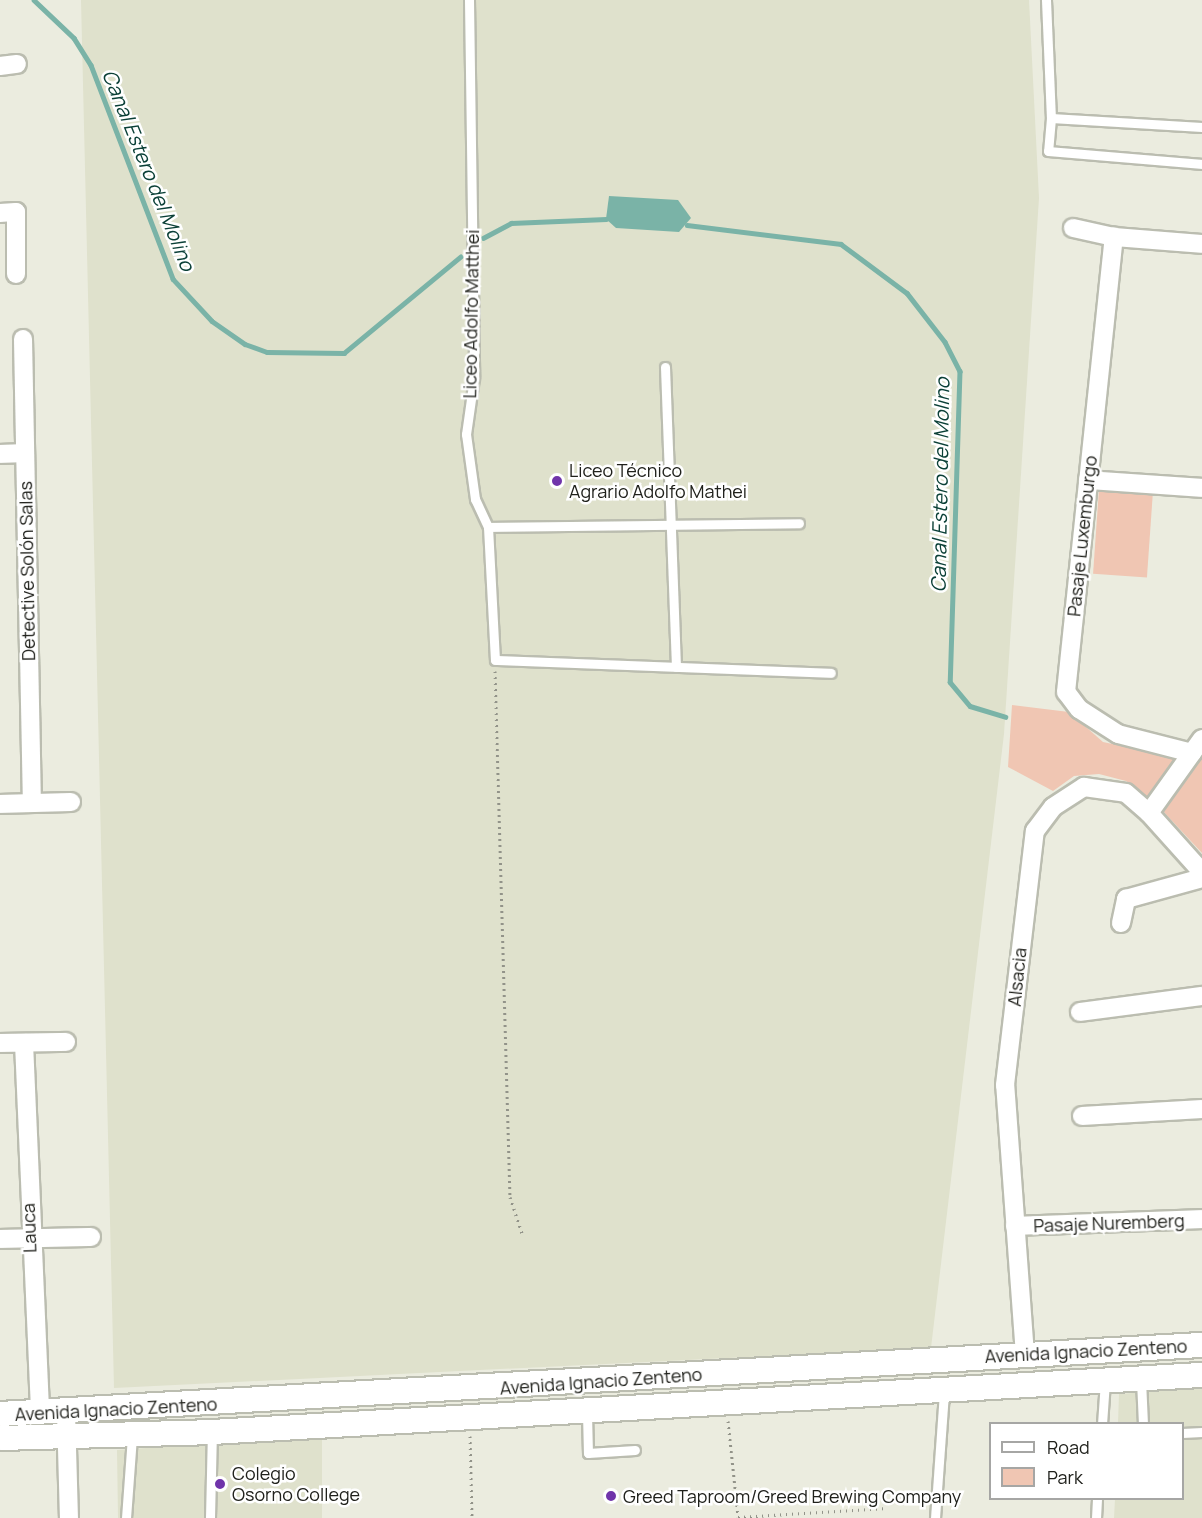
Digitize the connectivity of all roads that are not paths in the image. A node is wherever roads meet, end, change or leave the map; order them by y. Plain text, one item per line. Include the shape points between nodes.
1 (469, 0) edge
2 (1046, 0) edge
3 (1051, 118) junction
4 (1202, 127) edge
5 (1202, 164) edge
6 (0, 213) edge
7 (1073, 228) dead end
8 (1114, 237) junction
9 (1202, 244) edge
10 (16, 273) dead end
11 (23, 339) dead end
12 (665, 367) dead end
13 (25, 453) junction
14 (0, 454) edge
15 (1088, 480) junction
16 (1202, 488) edge
17 (799, 523) dead end
18 (674, 525) junction
19 (488, 527) junction
20 (676, 667) junction
21 (831, 673) dead end
22 (1197, 746) edge
23 (71, 802) dead end
24 (32, 803) junction
25 (0, 804) edge
26 (1149, 813) junction
27 (1202, 872) edge
28 (1202, 878) edge
29 (1121, 923) dead end
30 (1202, 996) edge
31 (1080, 1012) dead end
32 (66, 1042) dead end
33 (0, 1043) edge
34 (24, 1043) junction
35 (1202, 1109) edge
36 (1083, 1116) dead end
37 (1202, 1219) edge
38 (1015, 1226) junction
39 (91, 1237) dead end
40 (0, 1239) edge
41 (29, 1239) junction
42 (1202, 1345) edge
43 (1025, 1355) junction
44 (951, 1359) junction
45 (1202, 1375) edge
46 (1141, 1378) junction
47 (1105, 1379) junction
48 (945, 1386) junction
49 (469, 1390) junction
50 (212, 1405) junction
51 (587, 1407) junction
52 (66, 1412) junction
53 (40, 1413) junction
54 (0, 1414) edge
55 (470, 1414) junction
56 (1102, 1422) edge
57 (1143, 1422) edge
58 (212, 1432) junction
59 (1202, 1432) edge
60 (132, 1433) junction
61 (1184, 1433) edge
62 (67, 1437) junction
63 (0, 1438) edge
64 (635, 1450) dead end
65 (1097, 1500) edge
66 (127, 1517) edge
67 (69, 1518) edge
68 (210, 1518) edge
69 (935, 1518) edge
70 (1096, 1518) edge

1 - 19 lane, Liceo Adolfo Matthei via 474,378 466,434 475,499
2 - 3 lane
3 - 4 lane
3 - 5 lane via 1048,151
6 - 10 street via 16,212
7 - 8 street
8 - 9 street
8 - 15 street, Pasaje Luxemburgo
11 - 13 street, Detective Solón Salas
12 - 18 lane
13 - 14 street
13 - 24 street, Detective Solón Salas
15 - 16 street
15 - 22 street, Pasaje Luxemburgo via 1066,692 1078,709 1118,734
17 - 18 lane
18 - 19 lane
18 - 20 lane
19 - 20 lane, Liceo Adolfo Matthei via 495,660
20 - 21 lane
22 - 26 street
23 - 24 street
24 - 25 street
26 - 27 street, Alsacia
26 - 38 street, Alsacia via 1126,793 1084,787 1053,807 1035,831 1005,1085
28 - 29 street via 1126,898
30 - 31 street
32 - 34 street
33 - 34 street
34 - 41 street, Lauca
35 - 36 street
37 - 38 street, Pasaje Nuremberg
38 - 43 street, Alsacia
39 - 41 street
40 - 41 street
41 - 53 street, Lauca
42 - 43 main road, Avenida Ignacio Zenteno
43 - 44 main road, Avenida Ignacio Zenteno
44 - 48 main road
44 - 49 main road, Avenida Ignacio Zenteno
45 - 46 main road, Avenida Ignacio Zenteno
46 - 47 main road, Avenida Ignacio Zenteno
46 - 57 lane
47 - 48 main road, Avenida Ignacio Zenteno
47 - 56 lane
48 - 51 main road, Avenida Ignacio Zenteno
48 - 69 lane
49 - 50 main road, Avenida Ignacio Zenteno
49 - 55 main road
50 - 52 main road, Avenida Ignacio Zenteno
50 - 58 main road
51 - 55 main road, Avenida Ignacio Zenteno
51 - 64 lane via 588,1453
52 - 53 main road, Avenida Ignacio Zenteno
52 - 62 street
53 - 54 main road, Avenida Ignacio Zenteno
55 - 58 main road, Avenida Ignacio Zenteno
58 - 60 main road, Avenida Ignacio Zenteno
58 - 68 lane
59 - 61 lane
60 - 62 main road, Avenida Ignacio Zenteno
60 - 66 lane
62 - 63 main road, Avenida Ignacio Zenteno
62 - 67 street
65 - 70 lane

